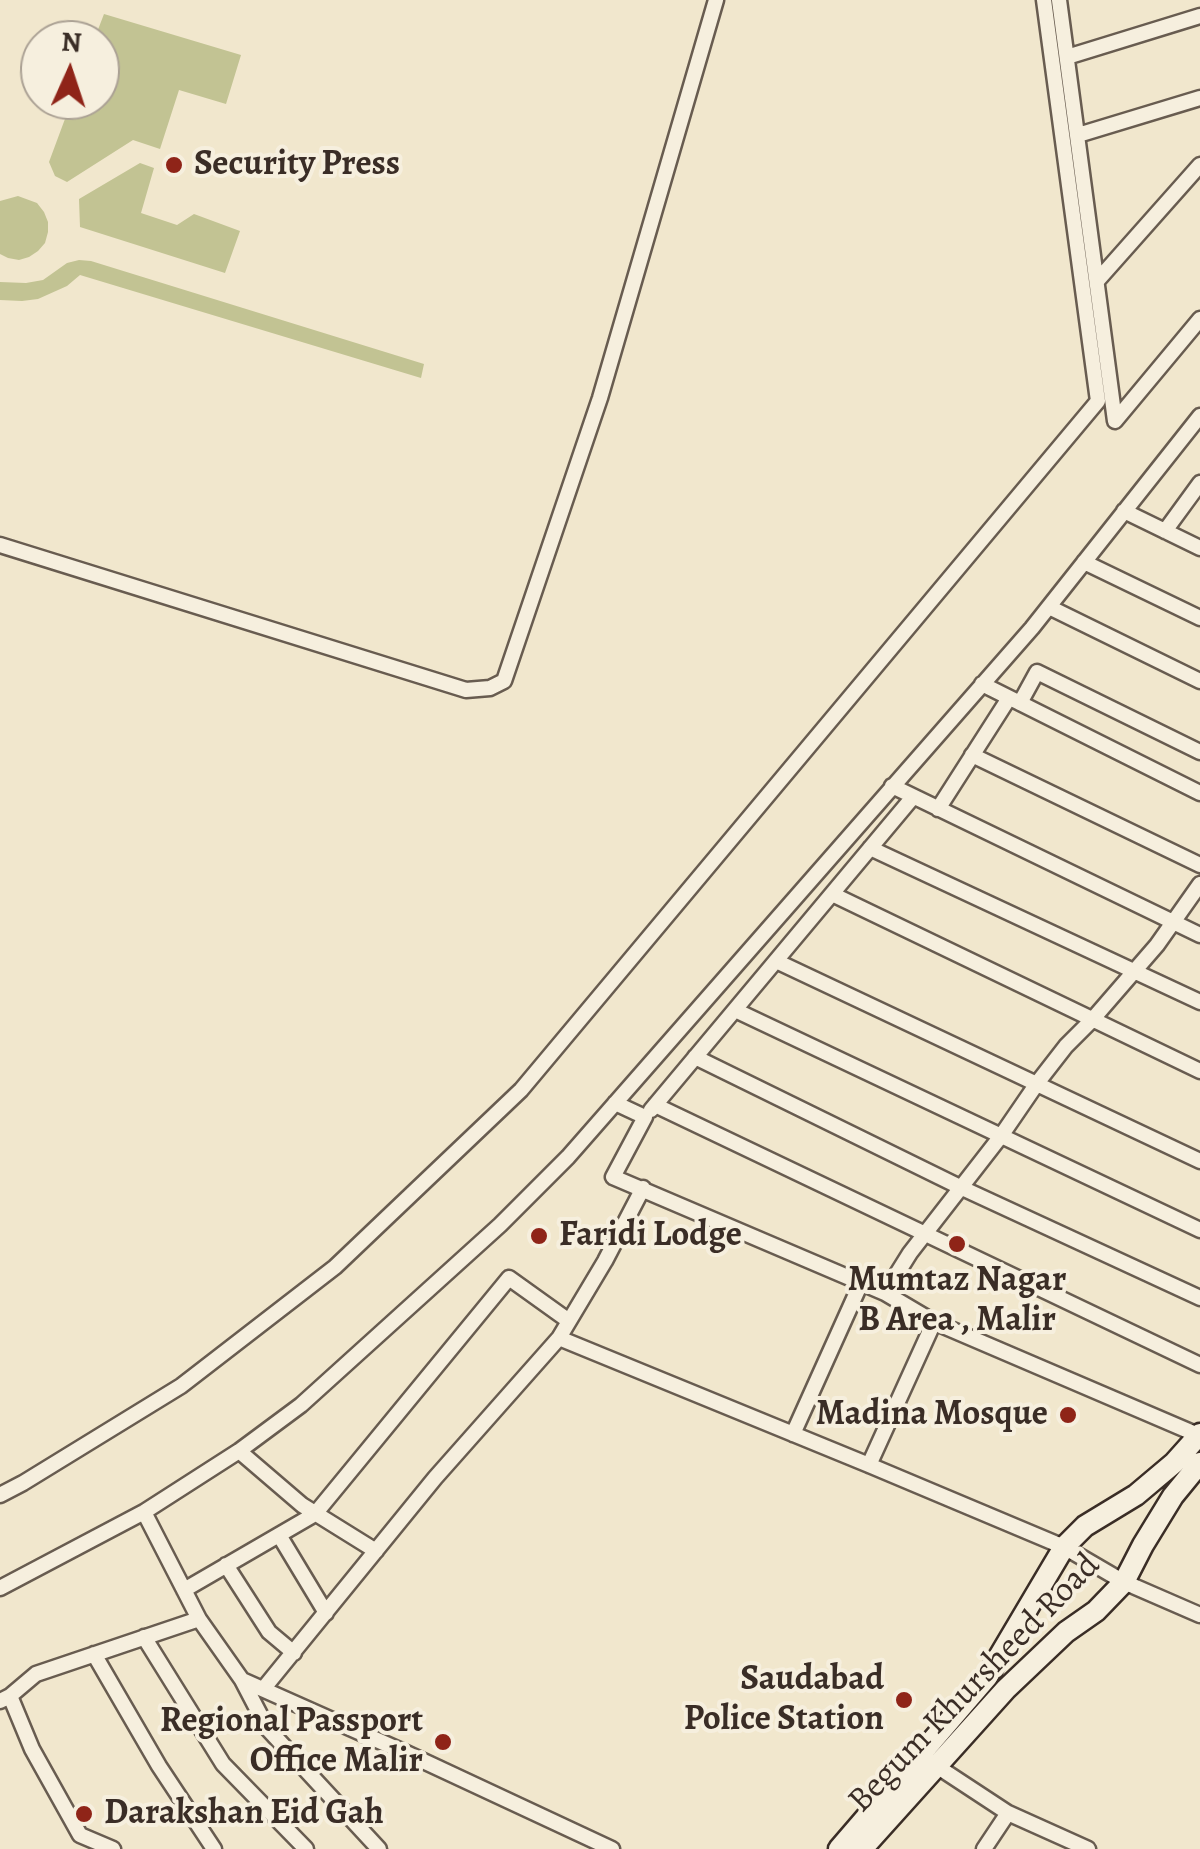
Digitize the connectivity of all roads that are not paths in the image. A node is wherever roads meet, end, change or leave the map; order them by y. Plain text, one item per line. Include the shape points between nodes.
1 (716, 0) edge
2 (1044, 0) edge
3 (1059, 0) edge
4 (1200, 16) edge
5 (1067, 57) junction
6 (1200, 98) edge
7 (1078, 135) junction
8 (1197, 173) edge
9 (1097, 281) junction
10 (1200, 319) edge
11 (1200, 416) edge
12 (1200, 482) edge
13 (1124, 512) junction
14 (1165, 531) junction
15 (0, 545) edge
16 (1200, 548) edge
17 (1084, 562) junction
18 (1048, 607) junction
19 (1200, 618) edge
20 (1200, 680) edge
21 (982, 684) junction
22 (1014, 701) junction
23 (1200, 752) edge
24 (972, 755) junction
25 (892, 786) junction
26 (1200, 793) edge
27 (914, 797) junction
28 (938, 809) junction
29 (870, 848) junction
30 (1200, 865) edge
31 (1200, 884) edge
32 (832, 894) junction
33 (1174, 922) junction
34 (1200, 935) edge
35 (776, 961) junction
36 (1133, 970) junction
37 (1200, 1002) edge
38 (735, 1010) junction
39 (1092, 1020) junction
40 (695, 1057) junction
41 (1200, 1071) edge
42 (1038, 1082) junction
43 (615, 1103) junction
44 (650, 1111) junction
45 (1001, 1136) junction
46 (1200, 1160) edge
47 (642, 1188) junction
48 (962, 1188) junction
49 (1200, 1230) edge
50 (924, 1234) junction
51 (861, 1283) junction
52 (885, 1293) junction
53 (1200, 1298) edge
54 (569, 1321) junction
55 (934, 1322) junction
56 (559, 1338) junction
57 (1200, 1365) edge
58 (793, 1434) junction
59 (1199, 1435) edge
60 (239, 1451) junction
61 (1200, 1463) edge
62 (870, 1464) junction
63 (0, 1495) edge
64 (144, 1512) junction
65 (315, 1514) junction
66 (279, 1534) junction
67 (1064, 1548) junction
68 (376, 1551) junction
69 (226, 1566) junction
70 (1124, 1582) junction
71 (0, 1588) edge
72 (184, 1590) junction
73 (326, 1613) junction
74 (1200, 1614) edge
75 (199, 1619) junction
76 (144, 1637) junction
77 (294, 1653) junction
78 (94, 1654) junction
79 (242, 1680) junction
80 (264, 1688) junction
81 (5, 1699) edge
82 (934, 1766) junction
83 (1008, 1813) junction
84 (113, 1849) edge
85 (214, 1849) edge
86 (306, 1849) edge
87 (379, 1849) edge
88 (612, 1849) edge
89 (838, 1849) edge
90 (862, 1849) edge
91 (984, 1849) edge
92 (1088, 1849) edge

1 - 15 street via 600,398 504,681 466,690
2 - 63 street via 1098,401 521,1090 335,1266 182,1386
3 - 5 street
4 - 5 street
5 - 7 street
6 - 7 street
7 - 9 street
8 - 9 street
9 - 10 street via 1115,421
11 - 13 street
12 - 14 street
13 - 14 street
13 - 17 street
14 - 16 street
17 - 18 street
17 - 19 street
18 - 20 street
18 - 21 street
21 - 22 street
21 - 25 street
22 - 23 street via 1038,672
22 - 24 street
22 - 26 street
24 - 28 street
24 - 30 street
25 - 27 street
25 - 43 street
27 - 28 street
27 - 29 street
28 - 33 street
29 - 32 street
29 - 36 street
31 - 33 street
32 - 35 street
32 - 39 street
33 - 34 street
33 - 36 street
35 - 38 street
35 - 42 street
36 - 37 street
36 - 39 street
38 - 40 street
38 - 45 street
39 - 41 street
39 - 42 street
40 - 44 street
40 - 48 street
42 - 45 street
42 - 46 street
43 - 44 street
43 - 60 street via 500,1225 302,1404
44 - 47 street via 613,1177
44 - 50 street
45 - 48 street
45 - 49 street
47 - 51 street
47 - 54 street
48 - 50 street
48 - 53 street
50 - 52 street
50 - 57 street
51 - 52 street
51 - 58 street
52 - 55 street
54 - 56 street
54 - 65 street via 510,1278
55 - 59 street
55 - 62 street
56 - 58 street
56 - 68 street
58 - 62 street
59 - 67 main road, Begum Khursheed Road
60 - 64 street
60 - 65 street
61 - 70 main road, Begum Khursheed Road
62 - 67 street
64 - 71 street
64 - 72 street
65 - 66 street
65 - 68 street
66 - 69 street
66 - 73 street
67 - 70 street
67 - 89 main road, Begum Khursheed Road via 988,1677
68 - 73 street
69 - 72 street
69 - 77 street via 269,1632
70 - 74 street
70 - 82 main road, Begum Khursheed Road via 1006,1688
72 - 75 street
73 - 77 street
75 - 76 street
75 - 79 street
76 - 78 street
76 - 86 street via 223,1764
77 - 80 street
78 - 81 street via 36,1674
78 - 85 street
79 - 80 street
79 - 87 street via 267,1728
80 - 88 street
81 - 84 street via 80,1834
82 - 83 street
82 - 90 main road, Begum Khursheed Road
83 - 91 street
83 - 92 street

